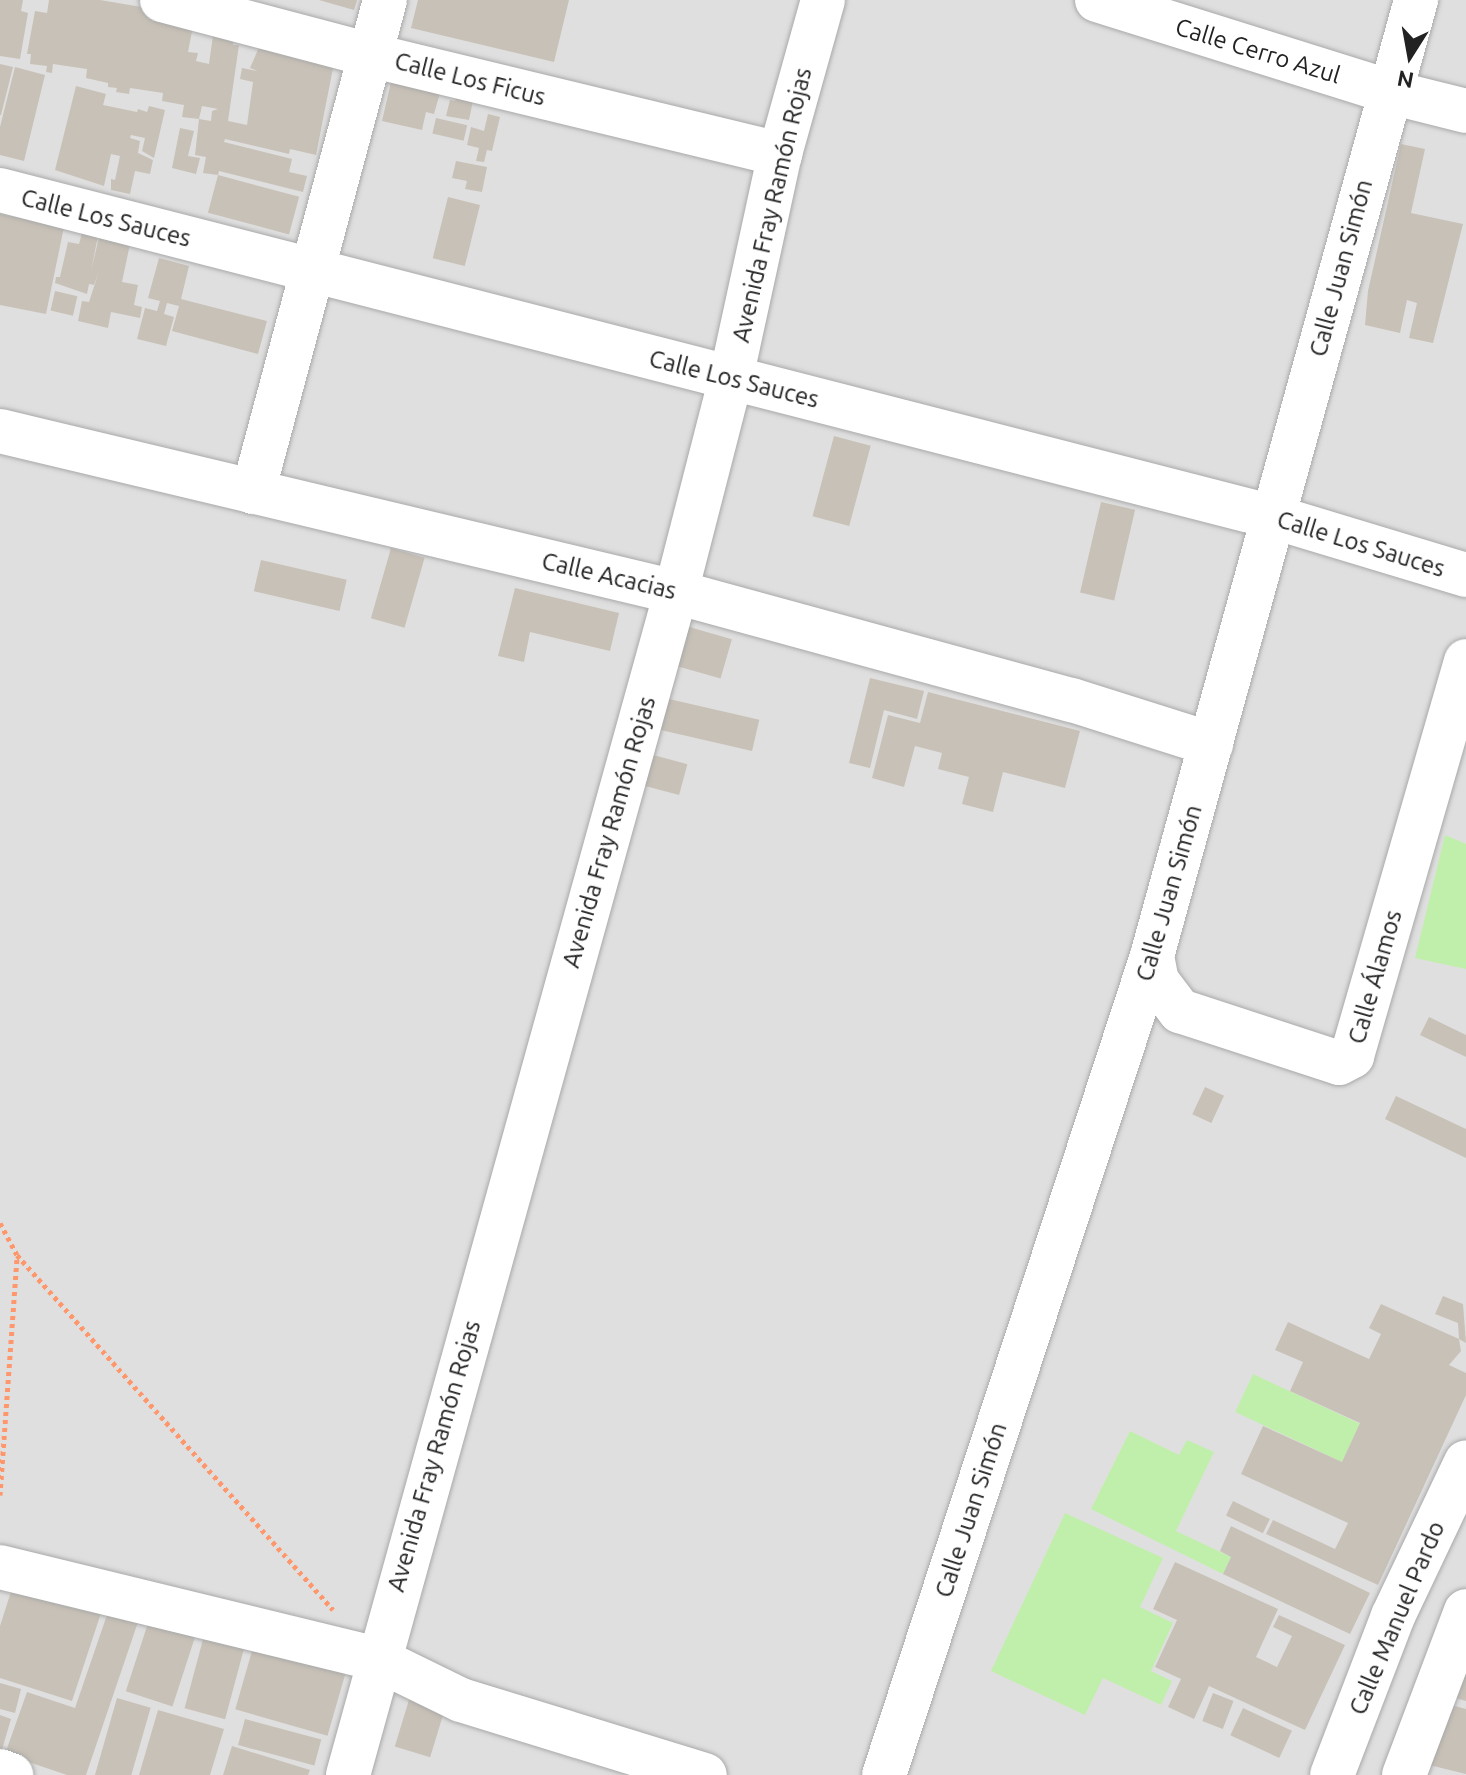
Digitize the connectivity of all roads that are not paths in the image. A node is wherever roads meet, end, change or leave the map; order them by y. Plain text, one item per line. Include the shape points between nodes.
1 (162, 0) edge
2 (385, 0) edge
3 (823, 0) edge
4 (1097, 0) edge
5 (1416, 0) edge
6 (370, 55) junction
7 (1390, 92) junction
8 (1466, 111) edge
9 (780, 154) junction
10 (0, 190) edge
11 (313, 271) junction
12 (731, 378) junction
13 (0, 431) edge
14 (253, 492) junction
15 (1274, 517) junction
16 (1466, 575) edge
17 (676, 592) junction
18 (1466, 661) edge
19 (1211, 744) junction
20 (1152, 956) junction
21 (1466, 1462) edge
22 (0, 1567) edge
23 (1393, 1616) junction
24 (1460, 1624) edge
25 (377, 1659) junction
26 (0, 1771) edge
27 (11, 1775) edge
28 (348, 1775) edge
29 (705, 1775) edge
30 (884, 1775) edge
31 (1332, 1775) edge
32 (1404, 1775) edge

1 - 6 street, Calle Los Ficus
2 - 6 street
3 - 9 street, Avenida Fray Ramón Rojas
4 - 7 street, Calle Cerro Azul
5 - 7 street, Calle Juan Simón
6 - 9 street, Calle Los Ficus
6 - 11 street
7 - 8 street, Calle Cerro Azul
7 - 15 street, Calle Juan Simón
9 - 12 street, Avenida Fray Ramón Rojas
10 - 11 street, Calle Los Sauces
11 - 12 street, Calle Los Sauces
11 - 14 street
12 - 15 street, Calle Los Sauces
12 - 17 street, Avenida Fray Ramón Rojas
13 - 14 street, Calle Acacias
14 - 17 street, Calle Acacias
15 - 16 street, Calle Los Sauces
15 - 19 street, Calle Juan Simón
17 - 19 street, Calle Acacias via 1072,700
17 - 25 street, Avenida Fray Ramón Rojas
18 - 20 street, Calle Álamos via 1352,1056 1339,1063 1180,1011 1157,981
19 - 20 street, Calle Juan Simón
20 - 30 street, Calle Juan Simón
21 - 23 street, Calle Manuel Pardo
22 - 25 street
23 - 24 street
23 - 31 street, Calle Manuel Pardo
24 - 32 street
25 - 28 street, Avenida Fray Ramón Rojas
25 - 29 street via 461,1700
26 - 27 street

